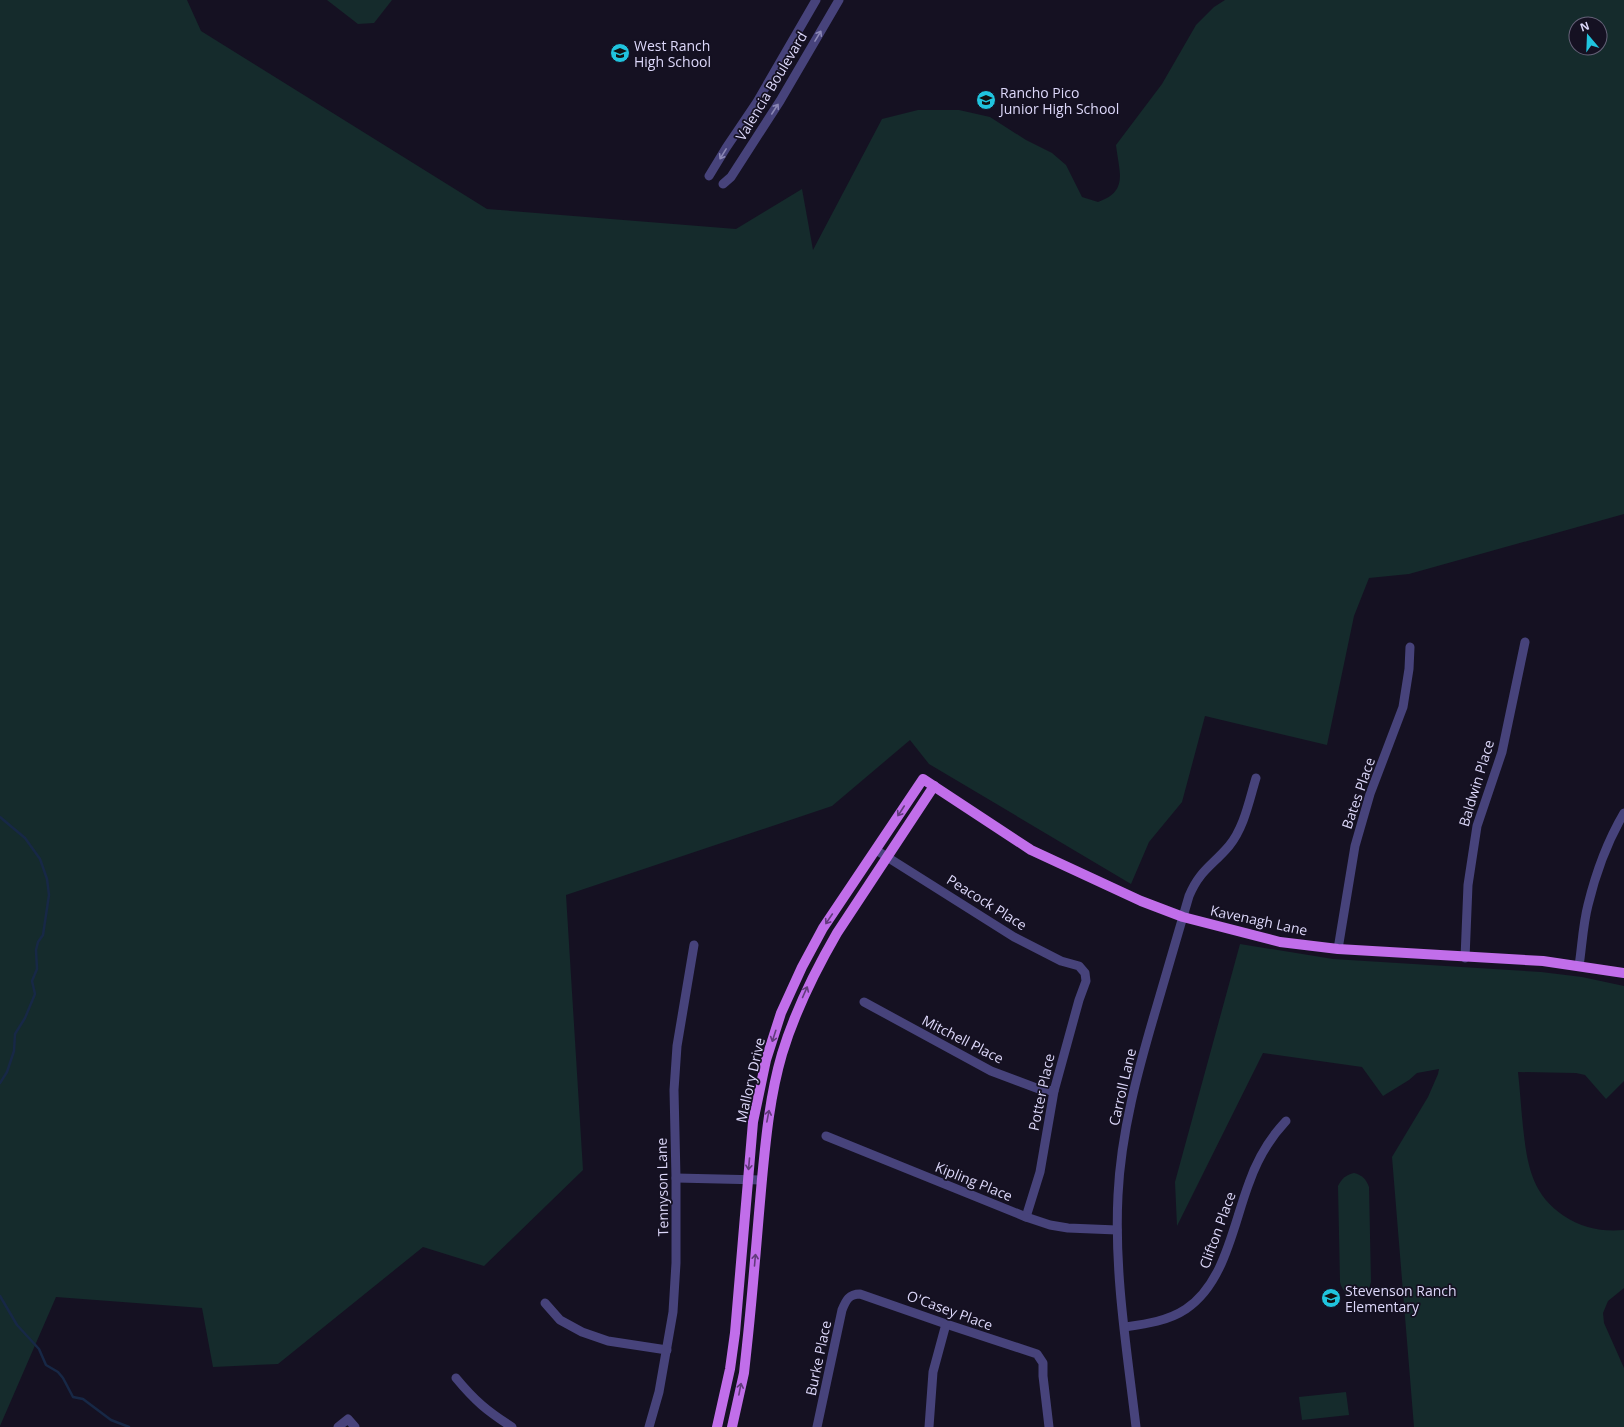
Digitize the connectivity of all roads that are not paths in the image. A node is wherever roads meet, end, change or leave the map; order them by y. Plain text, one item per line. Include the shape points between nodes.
1 (816, 0) edge
2 (839, 0) edge
3 (710, 176) dead end
4 (724, 184) dead end
5 (1524, 642) dead end
6 (1410, 647) dead end
7 (923, 778) joint
8 (1256, 778) dead end
9 (934, 786) junction
10 (1624, 813) edge
11 (876, 850) junction
12 (887, 857) junction
13 (1183, 917) junction
14 (694, 945) dead end
15 (1338, 949) junction
16 (1465, 958) junction
17 (1579, 966) junction
18 (1624, 973) edge
19 (1085, 974) joint
20 (864, 1002) dead end
21 (1054, 1091) junction
22 (1286, 1121) dead end
23 (826, 1136) dead end
24 (676, 1178) junction
25 (748, 1179) junction
26 (762, 1180) junction
27 (1026, 1217) junction
28 (1117, 1230) junction
29 (850, 1296) joint
30 (545, 1303) dead end
31 (946, 1324) junction
32 (1125, 1327) junction
33 (667, 1350) junction
34 (456, 1378) dead end
35 (338, 1427) edge
36 (355, 1427) edge
37 (512, 1427) edge
38 (649, 1427) edge
39 (718, 1427) edge
40 (732, 1427) edge
41 (817, 1427) edge
42 (929, 1427) edge
43 (1049, 1427) edge
44 (1136, 1427) edge

1 -> 3 street, Valencia Boulevard
4 -> 2 street, Valencia Boulevard via 780,101
5 - 16 street, Baldwin Place via 1502,752 1476,826 1468,885
6 - 15 street, Bates Place via 1403,707 1370,794 1355,846
7 - 9 main road, Kavenagh Lane
7 -> 11 main road, Mallory Drive
8 - 13 street, Carroll Lane via 1238,831 1229,846 1194,883
9 - 12 main road
9 - 13 main road, Kavenagh Lane via 1031,850 1140,901
10 - 17 street via 1605,849 1588,905
11 - 12 street, Peacock Place
11 -> 25 main road, Mallory Drive via 824,928 802,967 782,1013 766,1060 753,1122
12 - 19 street, Peacock Place via 1014,937 1061,961 1079,966
26 -> 12 main road via 772,1097 782,1054 797,1012 837,933
13 - 15 main road, Kavenagh Lane via 1280,942
13 - 28 street, Carroll Lane via 1131,1104 1120,1164
14 - 24 street, Tennyson Lane via 677,1046 674,1090
15 - 16 main road, Kavenagh Lane
16 - 17 main road, Kavenagh Lane via 1543,961
17 - 18 main road, Kavenagh Lane
19 - 21 street, Potter Place via 1086,981
20 - 21 street, Mitchell Place via 991,1071 1039,1089
21 - 27 street, Potter Place via 1040,1172
22 - 32 street, Clifton Place via 1272,1135 1259,1158 1221,1264 1201,1298 1185,1310 1166,1319
23 - 27 street, Kipling Place
24 - 25 street
24 - 33 street, Tennyson Lane via 674,1312
25 - 26 street
25 - 39 main road, Mallory Drive via 735,1332
40 -> 26 main road via 744,1373
27 - 28 street, Kipling Place via 1068,1228
28 - 32 street, Carroll Lane via 1117,1262
29 - 31 street, O'Casey Place via 860,1294 872,1297
29 - 41 street, Burke Place via 842,1310
30 - 33 street via 560,1320 582,1332 608,1340
31 - 42 street via 934,1372
31 - 43 street, O'Casey Place via 1035,1353 1040,1357 1043,1363
32 - 44 street, Carroll Lane
33 - 38 street, Tennyson Lane
34 - 37 street via 489,1412
35 - 36 street via 348,1419

